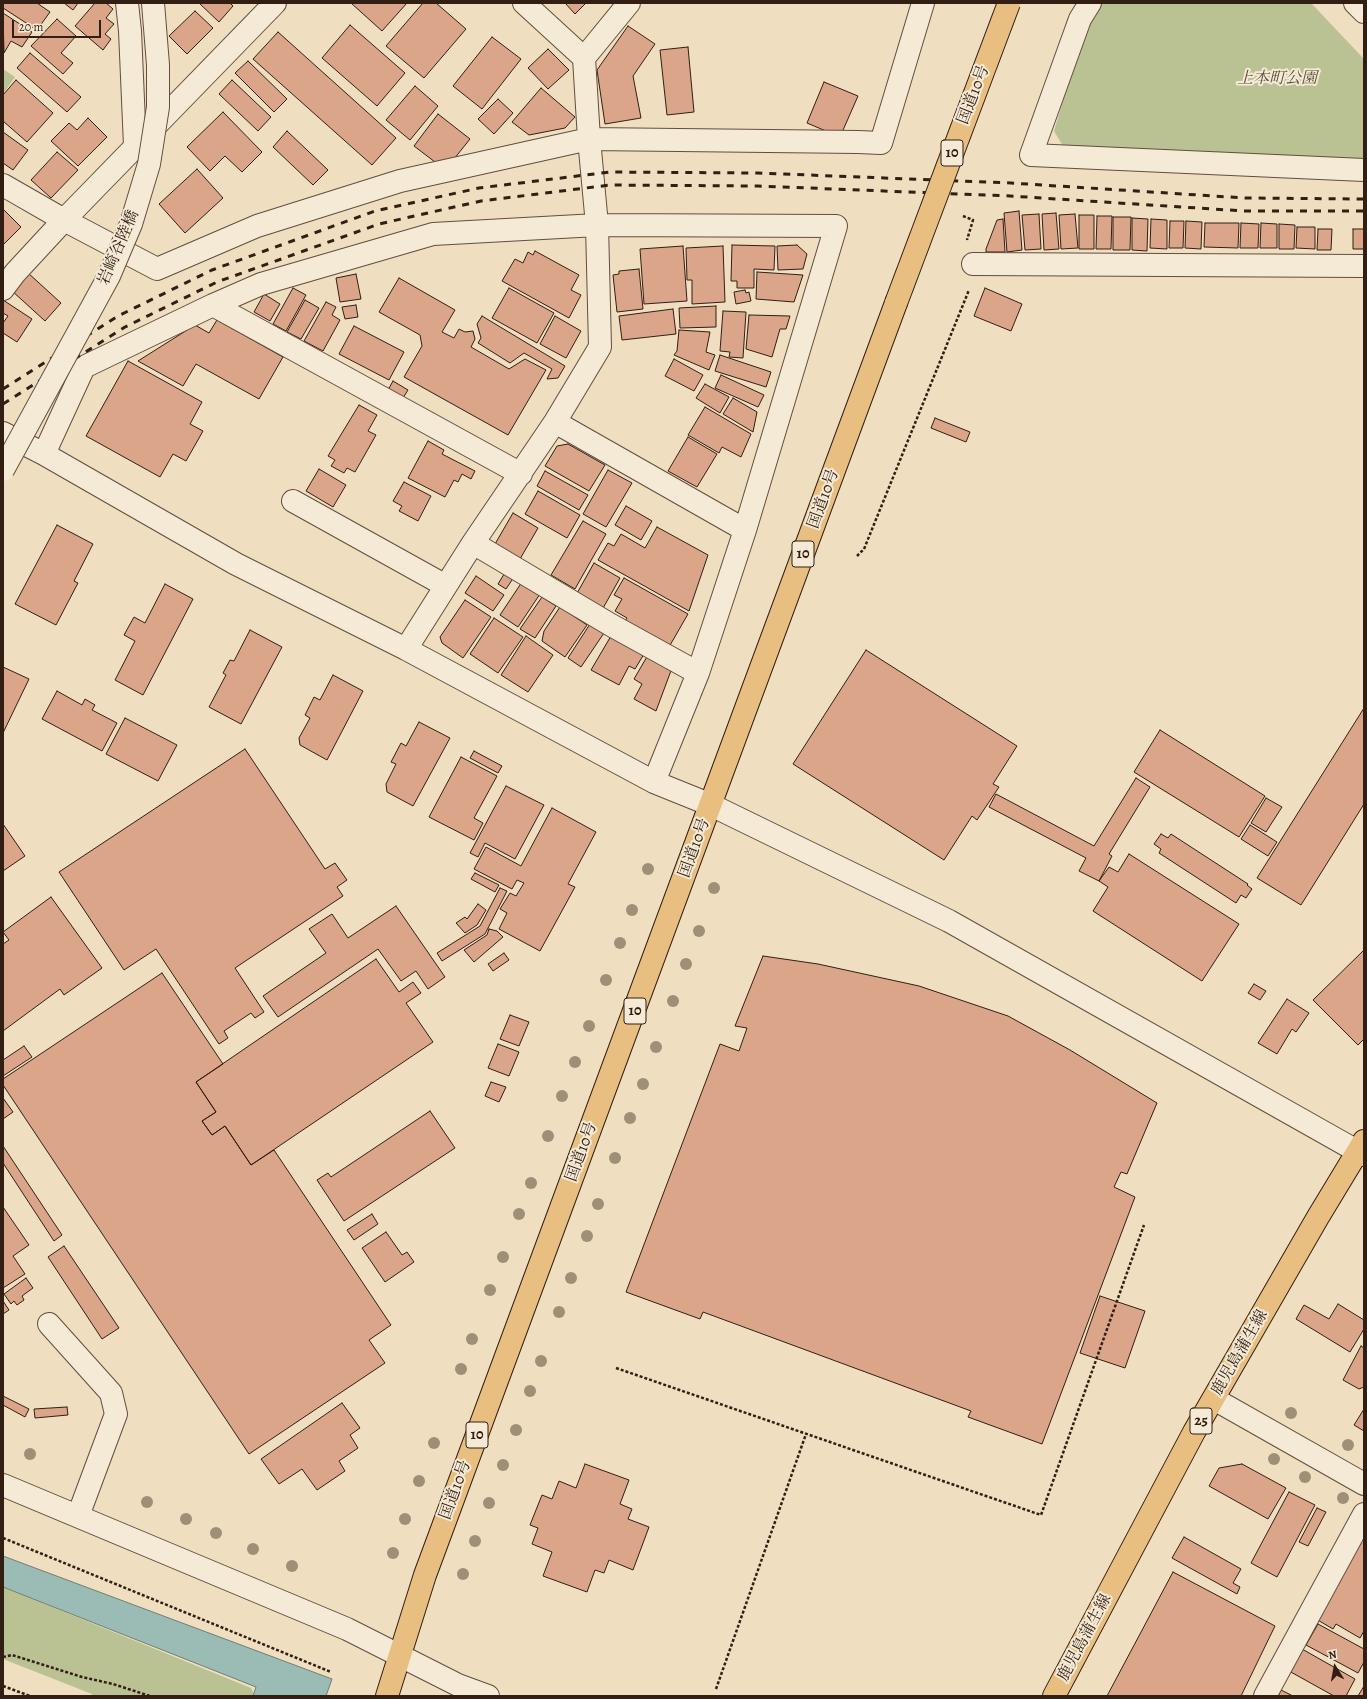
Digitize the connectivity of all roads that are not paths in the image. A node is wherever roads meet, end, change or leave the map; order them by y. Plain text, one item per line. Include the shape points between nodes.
1 (127, 3) edge
2 (153, 3) edge
3 (275, 3) edge
4 (524, 3) edge
5 (629, 3) edge
6 (923, 3) edge
7 (1009, 3) edge
8 (1090, 3) edge
9 (1355, 3) edge
10 (1364, 12) edge
11 (584, 58) junction
12 (589, 139) junction
13 (135, 146) junction
14 (1364, 170) edge
15 (3, 185) edge
16 (64, 220) junction
17 (597, 225) junction
18 (973, 264) road end
19 (1364, 266) edge
20 (3, 289) edge
21 (213, 305) junction
22 (554, 422) junction
23 (3, 433) edge
24 (44, 454) junction
25 (3, 470) edge
26 (521, 474) junction
27 (293, 501) dead end
28 (746, 530) junction
29 (473, 543) junction
30 (446, 586) junction
31 (406, 649) junction
32 (698, 673) junction
33 (654, 782) junction
34 (711, 805) junction
35 (1362, 1149) edge
36 (49, 1324) dead end
37 (1214, 1399) junction
38 (1364, 1484) edge
39 (3, 1485) edge
40 (1364, 1514) edge
41 (78, 1516) junction
42 (399, 1655) junction
43 (387, 1696) edge
44 (488, 1696) edge
45 (1054, 1696) edge
46 (1265, 1696) edge

1 - 13 street
2 - 25 street, 岩崎谷陸橋, bridge via 158,64 158,107 149,164 131,224 109,276
3 - 13 street
4 - 11 street
5 - 11 street
6 - 12 street via 881,143
7 - 34 main road, 国道10号 / 10, bridge
8 - 14 street via 1080,19 1030,155
9 - 10 street
11 - 12 street
12 - 16 street via 400,181 257,226 157,269
12 - 17 street
13 - 16 street
15 - 16 street
16 - 20 street
17 - 21 street via 433,234 261,284
17 - 22 street via 600,347
17 - 28 street via 836,226
18 - 19 street
21 - 24 street via 84,367
21 - 26 street
22 - 26 street
22 - 28 street
23 - 24 street
24 - 31 street via 236,564
26 - 29 street
27 - 30 street
28 - 32 street
29 - 30 street
29 - 32 street via 611,626
30 - 31 street
31 - 33 street
32 - 33 street
33 - 34 street
34 - 35 street via 949,921
34 - 42 main road, 国道10号 / 10 via 425,1575
35 - 37 main road, 鹿児島蒲生線 / 25
36 - 41 street via 111,1393 116,1414
37 - 38 street
37 - 45 main road, 鹿児島蒲生線 / 25
39 - 41 street
40 - 46 street
41 - 42 street via 347,1629
42 - 43 main road, 国道10号 / 10
42 - 44 street via 458,1685

